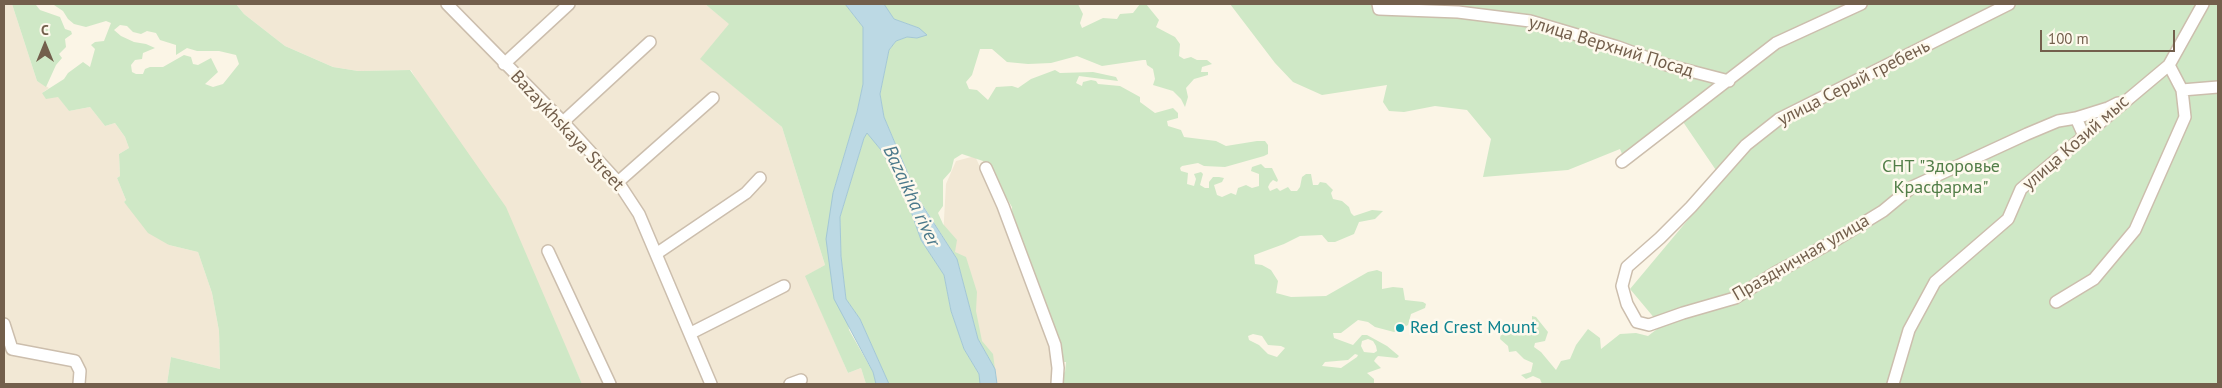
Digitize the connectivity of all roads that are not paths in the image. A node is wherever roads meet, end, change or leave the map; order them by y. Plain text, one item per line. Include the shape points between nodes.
1 (447, 4) edge
2 (569, 4) edge
3 (1378, 4) edge
4 (1861, 4) edge
5 (2009, 4) edge
6 (2203, 4) edge
7 (650, 42) dead end
8 (504, 64) junction
9 (2169, 65) junction
10 (1729, 81) junction
11 (2218, 86) edge
12 (2182, 90) junction
13 (2132, 94) junction
14 (713, 98) dead end
15 (2076, 118) junction
16 (563, 122) junction
17 (2084, 136) junction
18 (1622, 162) dead end
19 (986, 168) dead end
20 (760, 178) dead end
21 (618, 182) junction
22 (548, 251) dead end
23 (656, 254) junction
24 (784, 286) dead end
25 (2056, 302) dead end
26 (1637, 322) joint
27 (4, 324) edge
28 (691, 333) junction
29 (79, 384) edge
30 (610, 384) edge
31 (711, 384) edge
32 (1057, 384) edge
33 (1893, 384) edge

1 - 8 street, Bazaykhskaya Street
2 - 8 street
3 - 10 street, улица Верхний Посад via 1378,9 1458,12 1530,21 1667,65
4 - 10 street via 1776,43
5 - 26 street, улица Серый гребень via 1779,119 1746,145 1691,208 1627,266 1622,286
6 - 9 street, улица Козий мыс
7 - 16 street
8 - 16 street, Bazaykhskaya Street
9 - 12 street
9 - 13 street, улица Козий мыс
10 - 18 street
11 - 12 street
12 - 25 street via 2186,117 2135,230 2094,279
13 - 15 street, Праздничная улица via 2108,108
13 - 17 street, улица Козий мыс
14 - 21 street
15 - 17 street
15 - 26 street, Праздничная улица via 2058,121 2027,134 1912,187 1883,211 1735,298 1649,326
16 - 21 street, Bazaykhskaya Street
17 - 33 street, улица Козий мыс via 2021,189 2008,219 1935,282 1909,330
19 - 32 street via 1055,345
20 - 23 street via 746,193
21 - 23 street, Bazaykhskaya Street via 639,214
22 - 30 street
23 - 28 street, Bazaykhskaya Street
24 - 28 street
27 - 29 street via 12,349 75,361 80,371
28 - 31 street, Bazaykhskaya Street

